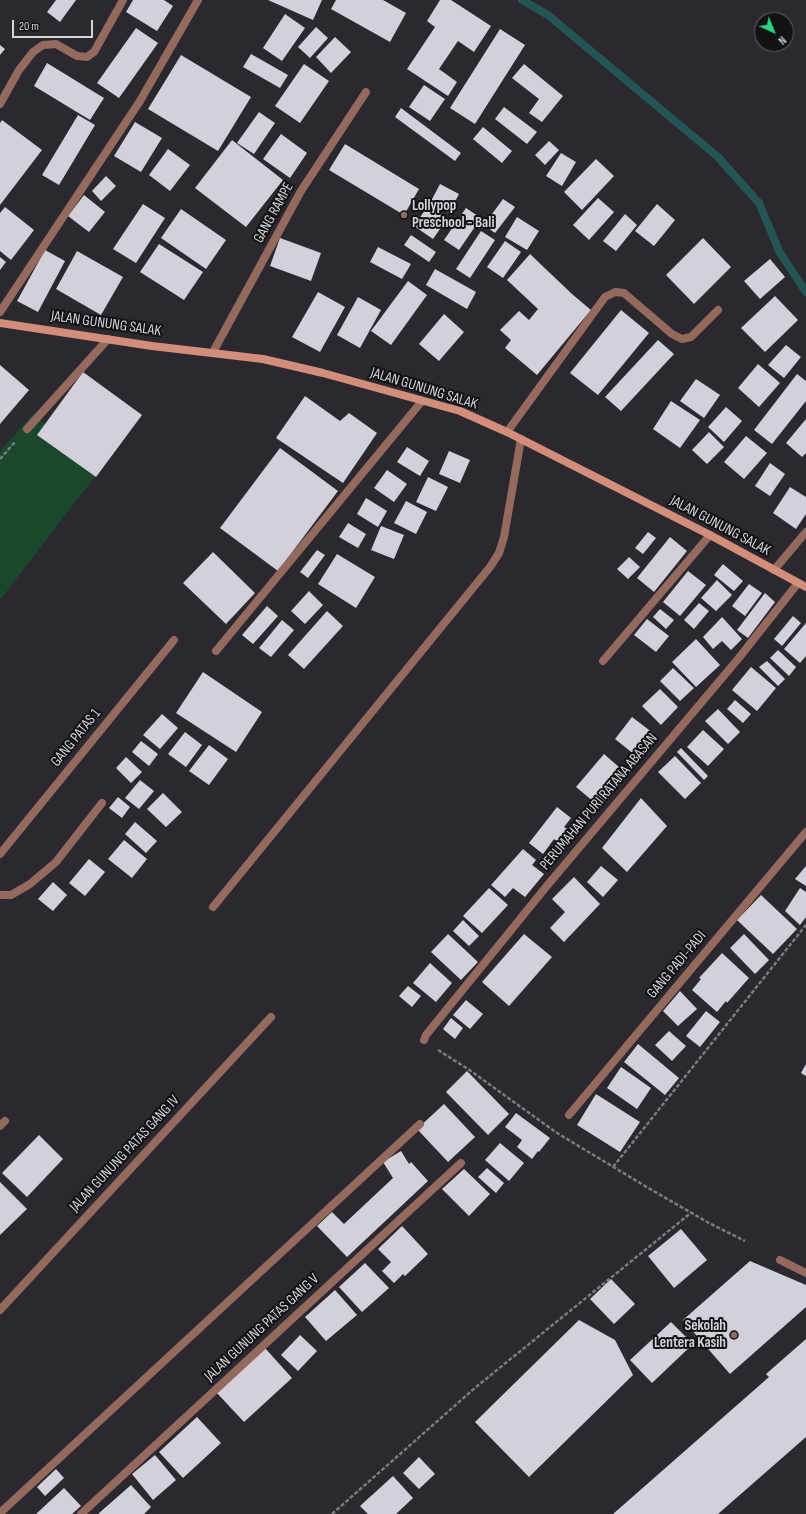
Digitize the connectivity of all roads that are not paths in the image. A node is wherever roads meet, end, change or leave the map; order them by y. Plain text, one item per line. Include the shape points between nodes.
1 (123, 0) edge
2 (198, 0) edge
3 (366, 92) dead end
4 (0, 104) edge
5 (718, 310) dead end
6 (0, 312) edge
7 (0, 324) edge
8 (108, 339) junction
9 (213, 352) junction
10 (422, 401) junction
11 (28, 429) road end
12 (507, 432) junction
13 (521, 440) junction
14 (806, 532) edge
15 (710, 535) junction
16 (774, 570) junction
17 (802, 585) edge
18 (174, 640) dead end
19 (216, 651) dead end
20 (603, 661) dead end
21 (102, 803) dead end
22 (806, 832) edge
23 (0, 854) edge
24 (0, 895) edge
25 (213, 907) dead end
26 (271, 1017) dead end
27 (424, 1040) road end
28 (569, 1115) dead end
29 (420, 1124) dead end
30 (461, 1163) dead end
31 (780, 1260) dead end
32 (806, 1273) edge
33 (0, 1310) edge
34 (0, 1513) edge
35 (81, 1514) edge

1 - 4 street via 94,52 88,57 77,56 56,44 43,45 33,52 19,70
2 - 6 street via 140,101
3 - 9 street, GANG RAMPE via 301,191
5 - 12 street via 691,336 682,339 672,334 624,293 615,292 604,297
7 - 8 street, JALAN GUNUNG SALAK
8 - 9 street, JALAN GUNUNG SALAK
8 - 11 street
9 - 10 street, JALAN GUNUNG SALAK via 270,360
10 - 12 street, JALAN GUNUNG SALAK via 460,411
10 - 19 street
12 - 13 street, JALAN GUNUNG SALAK
13 - 15 street, JALAN GUNUNG SALAK
13 - 25 street via 504,537 499,553 490,567
14 - 16 street
15 - 16 street, JALAN GUNUNG SALAK
15 - 20 street
16 - 17 street, JALAN GUNUNG SALAK
17 - 27 street, PERUMAHAN PURI RATANA ABASAN via 546,887
18 - 23 street, GANG PATAS 1
21 - 24 street via 56,862 30,884 11,895
22 - 28 street, GANG PADI-PADI
26 - 33 street, JALAN GUNUNG PATAS GANG IV
29 - 34 street
30 - 35 street, JALAN GUNUNG PATAS GANG V
31 - 32 street

